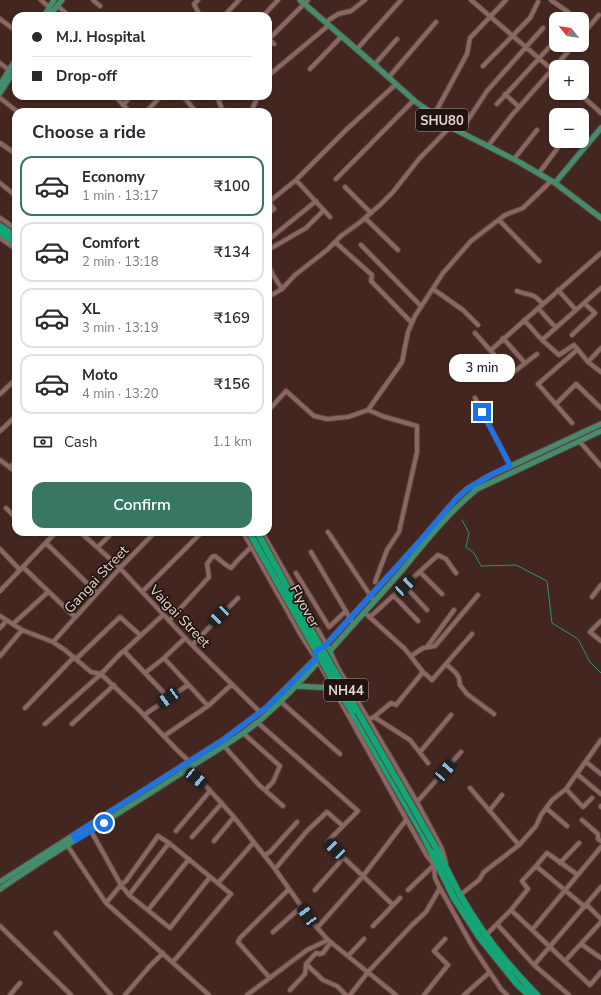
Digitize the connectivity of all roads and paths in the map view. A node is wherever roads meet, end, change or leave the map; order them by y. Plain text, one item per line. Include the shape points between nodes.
1 (40, 0) edge
2 (53, 0) edge
3 (59, 0) edge
4 (62, 0) edge
5 (93, 0) edge
6 (198, 0) edge
7 (239, 0) edge
8 (278, 0) edge
9 (365, 0) edge
10 (401, 0) edge
11 (471, 0) edge
12 (506, 0) edge
13 (551, 0) edge
14 (304, 1) edge
15 (538, 2) dead end
16 (58, 6) junction
17 (100, 6) dead end
18 (49, 7) junction
19 (46, 12) edge
20 (52, 12) edge
21 (53, 12) edge
22 (65, 12) edge
23 (198, 12) edge
24 (228, 12) edge
25 (266, 12) edge
26 (568, 12) dead end
27 (599, 15) dead end
28 (491, 17) junction
29 (0, 20) edge
30 (436, 22) dead end
31 (328, 24) junction
32 (589, 27) edge
33 (12, 28) edge
34 (543, 28) dead end
35 (272, 35) edge
36 (512, 35) junction
37 (342, 36) junction
38 (397, 39) dead end
39 (526, 47) junction
40 (549, 47) edge
41 (357, 49) junction
42 (539, 58) junction
43 (0, 62) edge
44 (375, 64) junction
45 (12, 66) edge
46 (483, 66) dead end
47 (549, 67) edge
48 (310, 69) dead end
49 (9, 70) junction
50 (272, 73) edge
51 (12, 74) edge
52 (389, 77) junction
53 (549, 77) edge
54 (396, 84) junction
55 (0, 85) edge
56 (0, 93) edge
57 (506, 94) junction
58 (0, 98) edge
59 (119, 100) edge
60 (127, 100) edge
61 (157, 100) edge
62 (414, 100) junction
63 (587, 100) edge
64 (497, 104) dead end
65 (123, 105) junction
66 (519, 107) junction
67 (13, 108) edge
68 (126, 108) edge
69 (150, 108) edge
70 (601, 113) edge
71 (434, 115) junction
72 (451, 126) junction
73 (601, 128) edge
74 (537, 130) dead end
75 (601, 131) edge
76 (460, 132) junction
77 (0, 142) edge
78 (488, 146) junction
79 (558, 148) edge
80 (12, 151) edge
81 (514, 159) junction
82 (539, 173) junction
83 (336, 179) dead end
84 (296, 180) junction
85 (0, 183) edge
86 (554, 183) junction
87 (345, 187) dead end
88 (12, 193) edge
89 (272, 199) edge
90 (316, 201) junction
91 (324, 210) junction
92 (371, 213) junction
93 (330, 217) dead end
94 (0, 218) edge
95 (365, 218) junction
96 (601, 218) edge
97 (499, 220) junction
98 (0, 226) edge
99 (12, 227) edge
100 (0, 232) edge
101 (12, 234) edge
102 (272, 237) edge
103 (0, 238) edge
104 (12, 240) edge
105 (335, 242) junction
106 (361, 245) dead end
107 (12, 246) edge
108 (272, 248) edge
109 (398, 250) dead end
110 (601, 252) edge
111 (539, 261) dead end
112 (272, 273) edge
113 (282, 288) junction
114 (601, 288) edge
115 (433, 289) junction
116 (558, 290) junction
117 (517, 291) dead end
118 (272, 294) edge
119 (584, 303) junction
120 (543, 304) junction
121 (421, 306) junction
122 (538, 308) junction
123 (576, 310) junction
124 (524, 320) junction
125 (412, 323) junction
126 (478, 325) dead end
127 (556, 328) junction
128 (475, 333) dead end
129 (572, 335) dead end
130 (504, 338) junction
131 (542, 340) junction
132 (601, 348) edge
133 (491, 350) junction
134 (577, 350) junction
135 (537, 354) dead end
136 (588, 362) junction
137 (525, 363) junction
138 (601, 372) edge
139 (12, 382) edge
140 (0, 392) edge
141 (475, 398) dead end
142 (556, 404) junction
143 (272, 407) edge
144 (601, 408) edge
145 (368, 410) junction
146 (12, 420) edge
147 (572, 423) dead end
148 (601, 424) edge
149 (0, 431) edge
150 (601, 431) edge
151 (580, 442) junction
152 (0, 460) edge
153 (510, 465) junction
154 (12, 466) edge
155 (601, 466) edge
156 (10, 468) joint
157 (6, 508) dead end
158 (12, 514) edge
159 (328, 532) dead end
160 (52, 536) edge
161 (85, 536) edge
162 (109, 536) edge
163 (151, 536) edge
164 (198, 536) edge
165 (245, 536) edge
166 (251, 536) edge
167 (259, 536) edge
168 (264, 536) edge
169 (46, 543) junction
170 (98, 547) junction
171 (251, 547) junction
172 (0, 549) edge
173 (311, 552) dead end
174 (120, 568) junction
175 (21, 569) junction
176 (420, 572) junction
177 (456, 572) dead end
178 (296, 573) dead end
179 (375, 582) dead end
180 (601, 585) edge
181 (405, 586) junction
182 (1, 588) edge
183 (48, 592) junction
184 (142, 592) junction
185 (97, 593) junction
186 (442, 594) dead end
187 (370, 595) junction
188 (478, 595) dead end
189 (394, 596) junction
190 (592, 596) dead end
191 (238, 598) dead end
192 (374, 601) junction
193 (427, 610) dead end
194 (454, 610) dead end
195 (346, 611) junction
196 (364, 612) junction
197 (163, 615) junction
198 (0, 616) edge
199 (75, 617) junction
200 (370, 617) junction
201 (350, 618) junction
202 (6, 621) junction
203 (169, 621) junction
204 (418, 621) dead end
205 (601, 621) edge
206 (13, 624) junction
207 (354, 625) junction
208 (0, 628) edge
209 (22, 630) junction
210 (472, 634) dead end
211 (140, 635) junction
212 (185, 638) junction
213 (53, 642) junction
214 (601, 642) edge
215 (192, 645) junction
216 (325, 646) junction
217 (426, 647) junction
218 (124, 651) junction
219 (330, 652) junction
220 (0, 656) edge
221 (411, 656) junction
222 (75, 658) junction
223 (164, 658) junction
224 (317, 660) junction
225 (446, 664) junction
226 (423, 672) junction
227 (145, 673) junction
228 (101, 674) junction
229 (188, 685) junction
230 (231, 685) junction
231 (114, 686) junction
232 (296, 686) junction
233 (332, 688) junction
234 (168, 698) junction
235 (280, 701) junction
236 (208, 706) junction
237 (25, 708) dead end
238 (262, 714) junction
239 (494, 714) dead end
240 (144, 715) junction
241 (451, 715) dead end
242 (374, 717) junction
243 (369, 719) junction
244 (257, 722) junction
245 (45, 724) dead end
246 (72, 724) dead end
247 (243, 732) junction
248 (164, 736) junction
249 (601, 740) edge
250 (224, 746) junction
251 (420, 752) junction
252 (461, 752) dead end
253 (340, 754) dead end
254 (189, 761) junction
255 (586, 762) junction
256 (428, 763) dead end
257 (194, 765) junction
258 (187, 770) junction
259 (577, 774) junction
260 (601, 774) edge
261 (470, 788) dead end
262 (566, 789) junction
263 (265, 790) junction
264 (210, 791) junction
265 (502, 794) dead end
266 (601, 794) edge
267 (592, 798) dead end
268 (417, 802) junction
269 (222, 803) junction
270 (283, 806) dead end
271 (546, 808) junction
272 (490, 810) junction
273 (234, 817) junction
274 (406, 820) junction
275 (582, 820) dead end
276 (297, 822) dead end
277 (343, 826) junction
278 (567, 826) dead end
279 (91, 831) junction
280 (176, 831) dead end
281 (74, 837) junction
282 (192, 837) dead end
283 (214, 841) dead end
284 (601, 841) edge
285 (169, 842) junction
286 (254, 842) junction
287 (579, 843) dead end
288 (67, 845) junction
289 (520, 845) junction
290 (601, 847) edge
291 (433, 849) junction
292 (265, 855) junction
293 (343, 857) junction
294 (189, 860) junction
295 (560, 862) junction
296 (434, 865) junction
297 (536, 866) junction
298 (275, 869) junction
299 (445, 872) junction
300 (578, 875) junction
301 (363, 876) junction
302 (210, 877) junction
303 (0, 882) edge
304 (218, 883) junction
305 (121, 884) junction
306 (601, 887) edge
307 (440, 888) junction
308 (0, 889) edge
309 (289, 889) junction
310 (314, 890) dead end
311 (408, 890) dead end
312 (565, 890) junction
313 (129, 895) junction
314 (460, 895) junction
315 (400, 898) dead end
316 (106, 903) junction
317 (393, 905) junction
318 (301, 906) junction
319 (586, 906) junction
320 (148, 910) junction
321 (511, 910) junction
322 (601, 918) edge
323 (601, 922) edge
324 (497, 924) junction
325 (0, 926) edge
326 (373, 926) dead end
327 (317, 928) junction
328 (532, 930) junction
329 (273, 932) dead end
330 (56, 933) dead end
331 (486, 935) junction
332 (364, 939) dead end
333 (445, 940) dead end
334 (330, 941) junction
335 (581, 944) junction
336 (550, 946) junction
337 (163, 953) junction
338 (348, 956) junction
339 (601, 958) edge
340 (565, 961) junction
341 (173, 962) junction
342 (306, 964) junction
343 (534, 965) junction
344 (368, 972) junction
345 (490, 972) junction
346 (601, 972) edge
347 (270, 978) junction
348 (20, 983) dead end
349 (290, 990) dead end
350 (207, 994) edge
351 (10, 995) edge
352 (71, 995) edge
353 (111, 995) edge
354 (125, 995) edge
355 (247, 995) edge
356 (346, 995) edge
357 (350, 995) edge
358 (396, 995) edge
359 (424, 995) edge
360 (464, 995) edge
361 (507, 995) edge
362 (529, 995) edge
363 (537, 995) edge
364 (569, 995) edge

1 - 18 street
2 - 18 main road
3 - 20 main road
4 - 16 main road
5 - 17 street
6 - 23 street via 194,4
7 - 24 street
8 - 25 street
9 - 31 street via 351,10 338,14
10 - 41 street
11 - 28 street
12 - 28 street
13 - 26 street
14 - 31 main road, SHU80
14 - 35 street
15 - 36 street via 530,18
16 - 21 main road
16 - 22 street
18 - 19 main road
27 - 32 street
28 - 36 street
28 - 71 street via 470,38 467,54
29 - 33 street
30 - 52 street
31 - 37 main road, SHU80
31 - 50 street
34 - 39 street
36 - 39 street
36 - 46 street
37 - 41 main road, SHU80
37 - 48 street
38 - 44 street
39 - 42 street
39 - 76 street via 487,91
40 - 42 street
41 - 44 main road, SHU80
42 - 47 street
42 - 57 street
43 - 49 street
44 - 52 main road, SHU80
45 - 49 main road
49 - 55 main road
51 - 56 main road
52 - 54 main road, SHU80
53 - 66 street
54 - 62 main road, SHU80
54 - 84 street
57 - 64 street
57 - 66 street
58 - 67 street
59 - 65 street
60 - 65 street
61 - 69 street
62 - 71 main road, SHU80
62 - 83 street
63 - 70 street
65 - 68 street
66 - 78 street
71 - 72 main road, SHU80
72 - 76 main road, SHU80
72 - 92 street
73 - 86 main road
74 - 81 street
75 - 86 main road
76 - 78 main road, SHU80
77 - 80 street
78 - 81 main road, SHU80
79 - 82 street
81 - 82 main road, SHU80
82 - 86 main road, SHU80
84 - 89 street
84 - 90 street
85 - 88 street
86 - 96 main road, SHU80
86 - 97 street via 523,208
87 - 92 street
90 - 91 street
90 - 102 street
91 - 93 street
91 - 108 street via 306,228
92 - 95 street
94 - 99 street
95 - 105 street
95 - 109 street
97 - 111 street
97 - 115 street via 471,241 443,273
98 - 101 highway
100 - 104 highway
103 - 107 street
105 - 113 street
105 - 125 street via 372,275 371,281
106 - 121 street
110 - 116 street
112 - 113 street
113 - 118 street
114 - 119 street
115 - 121 street
115 - 126 street via 463,310
116 - 120 street
116 - 123 street
117 - 120 street via 535,295
119 - 123 street
119 - 129 street via 594,313
120 - 122 street
121 - 125 street
122 - 124 street
122 - 127 street
123 - 127 street
124 - 130 street
124 - 131 street
125 - 145 street via 402,362
127 - 131 street
128 - 133 street
130 - 133 street
130 - 137 street
131 - 134 street via 559,355 574,345
132 - 136 street
133 - 137 street via 511,374
134 - 136 street
134 - 142 street via 538,384
135 - 137 street
136 - 138 street
139 - 140 street
141 - 153 street
142 - 144 street via 576,384
142 - 147 street
143 - 145 street via 286,391 314,416 328,419 348,418
145 - 179 street via 417,426 418,452 399,532 387,550
146 - 149 street
148 - 153 main road
150 - 151 main road
151 - 155 street
151 - 192 main road via 477,489 447,516
152 - 156 street
153 - 187 main road via 467,489 456,499
154 - 156 street
157 - 158 street
159 - 187 street
160 - 169 street
161 - 170 street, Vaigai Street
162 - 170 street
163 - 174 street, Gangai Street
164 - 184 street
165 - 171 street
166 - 291 highway, Flyover / NH44, bridge via 336,686
167 - 291 highway, NH44, bridge
168 - 216 street
169 - 175 street
169 - 185 street
170 - 174 street, Vaigai Street
171 - 203 street via 231,568 215,556 212,557 207,564 209,577
171 - 224 street
172 - 175 street
173 - 195 street
174 - 184 street, Vaigai Street
174 - 185 street, Gangai Street
175 - 182 street
175 - 183 street
176 - 177 street via 438,555 446,559
176 - 181 street
176 - 186 street
178 - 195 street via 329,627
180 - 190 street
181 - 189 street
181 - 193 street
183 - 199 street
183 - 206 street
184 - 197 street, Vaigai Street
185 - 199 street, Gangai Street
187 - 192 street
187 - 201 main road
188 - 217 street via 435,646
189 - 200 street
189 - 204 street
191 - 215 street
192 - 196 main road
194 - 217 street
195 - 201 street
196 - 200 street
196 - 207 main road
197 - 203 street, Vaigai Street
197 - 211 street
198 - 202 street
199 - 213 street, Gangai Street
200 - 221 street
201 - 207 street
201 - 216 main road
202 - 206 street
202 - 208 street
203 - 212 street, Vaigai Street
205 - 214 street via 590,632
206 - 209 street
207 - 219 main road
209 - 213 street
209 - 220 street
210 - 225 street
211 - 218 street
211 - 222 street via 120,616
212 - 215 street, Vaigai Street
212 - 223 street
213 - 222 street
215 - 230 street, Vaigai Street
216 - 219 main road
216 - 224 main road via 317,650
217 - 221 street
218 - 227 street
218 - 228 street
219 - 224 main road via 331,658 328,662
219 - 243 street
221 - 226 street
222 - 228 street via 91,672
222 - 237 street
223 - 227 street
223 - 229 street
224 - 232 main road
224 - 233 street
224 - 238 main road
225 - 226 street via 432,680
225 - 239 street via 456,673 460,685 467,694
226 - 242 street via 396,705 391,703
227 - 234 street
228 - 231 street
228 - 245 street
229 - 234 street
229 - 236 street
230 - 236 street
230 - 238 street, Vaigai Street
231 - 240 street
231 - 246 street
232 - 233 main road
232 - 235 main road
233 - 274 street
234 - 240 street
235 - 238 main road
235 - 253 street
236 - 248 street
238 - 244 main road
238 - 254 main road
240 - 248 street
241 - 251 street
242 - 243 street
242 - 251 street via 410,740
243 - 268 street
244 - 247 main road
244 - 277 street via 358,811
247 - 250 main road
247 - 263 street via 280,766 273,782
248 - 254 street
249 - 255 street
250 - 257 main road
250 - 263 street
251 - 256 street
252 - 268 street
254 - 257 street
254 - 281 main road
255 - 259 street
255 - 260 street
257 - 258 main road
258 - 264 street
258 - 279 main road
259 - 262 street
259 - 266 street
261 - 272 street
262 - 267 street via 583,807
262 - 271 street
263 - 270 street
264 - 269 street
264 - 280 street
265 - 272 street
268 - 299 street via 442,849
269 - 273 street
269 - 282 street
271 - 278 street
271 - 289 street via 536,826
272 - 289 street
273 - 283 street
273 - 286 street
274 - 296 street
274 - 301 street
275 - 284 street via 598,834
276 - 292 street
277 - 293 street via 327,842
277 - 298 street via 327,812
279 - 281 main road
279 - 305 street
281 - 288 main road
281 - 303 main road
285 - 294 street
285 - 305 street via 158,836 126,881
285 - 313 street
286 - 292 street
286 - 304 street
287 - 295 street
288 - 308 main road
288 - 316 street
289 - 314 street via 484,872 479,880
290 - 300 street
291 - 299 highway, NH44
292 - 298 street
293 - 301 street
293 - 310 street
294 - 302 street
294 - 320 street
295 - 297 street via 547,853
295 - 300 street
296 - 299 street
296 - 307 street via 435,878
296 - 311 street
297 - 312 street
297 - 321 street via 522,881 528,889
298 - 309 street
299 - 314 highway, NH44
299 - 362 highway, NH44 via 454,898 480,938
300 - 312 street
301 - 317 street
301 - 327 street
302 - 304 street
302 - 320 street via 170,928
304 - 341 street via 231,894
305 - 313 street
305 - 316 street
306 - 319 street
307 - 344 street via 426,912
307 - 345 street via 471,944
309 - 318 street
309 - 347 street via 238,942
312 - 319 street
312 - 328 street
313 - 320 street
314 - 331 highway, NH44
315 - 317 street
316 - 337 street
317 - 326 street
318 - 327 street
318 - 329 street
319 - 322 street
319 - 336 street
321 - 324 street
321 - 328 street
323 - 335 street
324 - 331 street
324 - 343 street
325 - 352 street
327 - 334 street
328 - 336 street
330 - 353 street
331 - 363 highway, NH44 via 505,961
332 - 338 street
333 - 359 street via 434,951 448,965
334 - 338 street
334 - 342 street via 323,953 316,953
334 - 347 street via 307,950
335 - 339 street
335 - 340 street
336 - 340 street
336 - 343 street
337 - 341 street
337 - 354 street
338 - 344 street
340 - 346 street via 590,985
341 - 350 street
342 - 349 street via 305,974
342 - 356 street via 323,980 337,986
343 - 364 street
344 - 357 street
344 - 358 street
345 - 360 street
345 - 361 street
347 - 355 street
348 - 351 street

